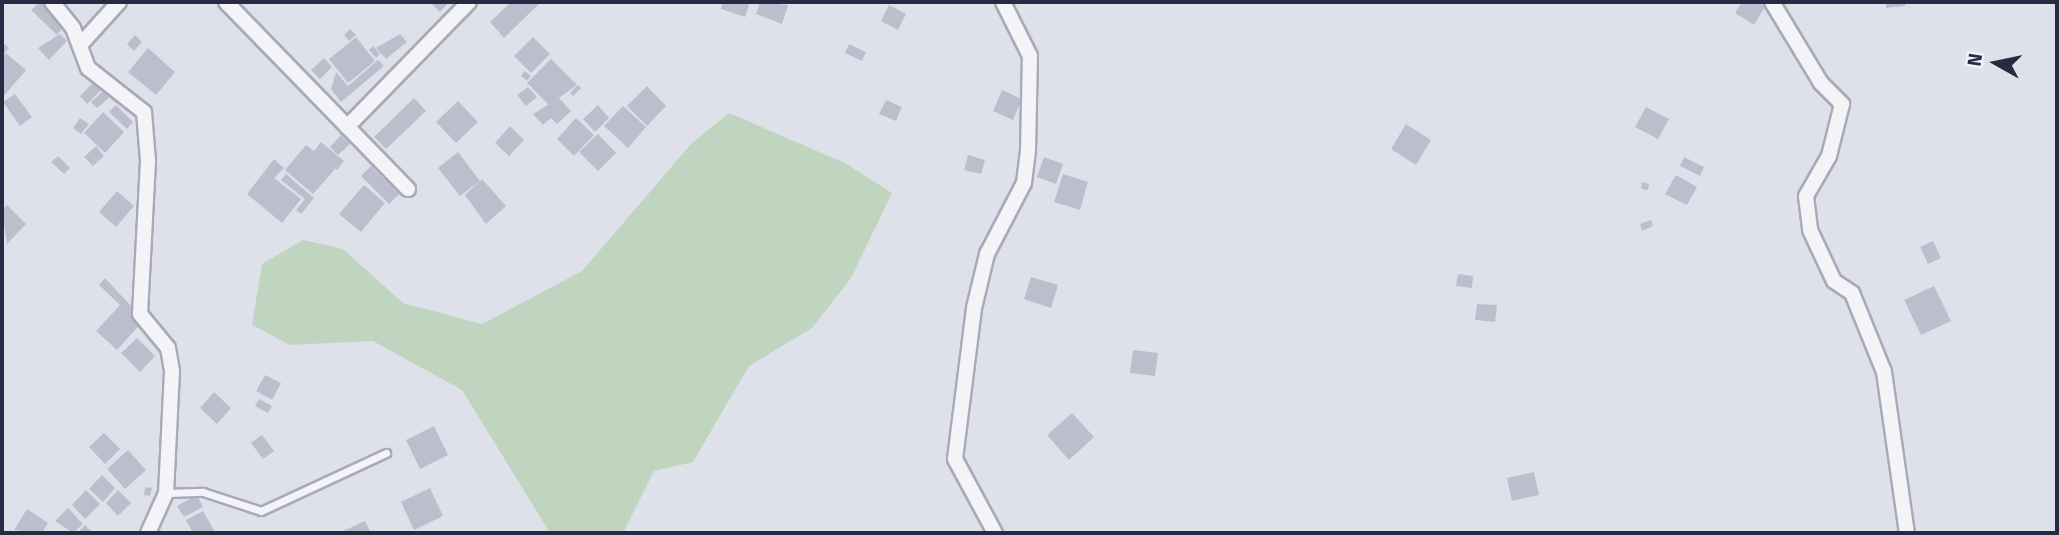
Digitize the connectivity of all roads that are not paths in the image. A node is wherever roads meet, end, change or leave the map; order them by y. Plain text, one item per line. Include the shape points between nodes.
1 (52, 2) edge
2 (119, 2) edge
3 (226, 2) edge
4 (469, 2) edge
5 (1003, 2) edge
6 (1772, 2) edge
7 (81, 44) junction
8 (347, 127) junction
9 (408, 189) dead end
10 (386, 453) dead end
11 (166, 494) junction
12 (148, 533) edge
13 (995, 533) edge
14 (1907, 533) edge

1 - 7 street
2 - 7 street
3 - 8 street
4 - 8 street
5 - 13 street via 1030,55 1028,150 1024,183 987,254 974,308 956,459
6 - 14 street via 1821,83 1842,104 1829,156 1806,196 1810,230 1834,281 1852,293 1884,372
7 - 11 street via 88,68 144,112 148,161 140,314 168,348 172,371
8 - 9 street
10 - 11 lane via 261,511 203,492
11 - 12 street

